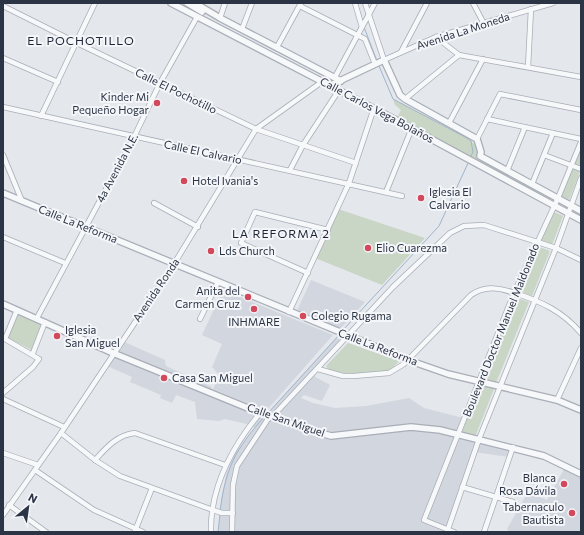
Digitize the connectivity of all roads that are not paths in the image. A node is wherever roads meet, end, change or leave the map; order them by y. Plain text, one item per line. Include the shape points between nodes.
1 (95, 3) edge
2 (171, 3) edge
3 (187, 3) edge
4 (196, 3) edge
5 (225, 3) edge
6 (252, 3) edge
7 (355, 3) edge
8 (365, 3) edge
9 (375, 3) edge
10 (427, 3) edge
11 (472, 3) edge
12 (554, 3) edge
13 (301, 4) edge
14 (3, 6) edge
15 (531, 8) junction
16 (201, 14) junction
17 (368, 14) junction
18 (220, 18) junction
19 (483, 22) junction
20 (362, 26) junction
21 (242, 29) junction
22 (357, 35) junction
23 (436, 37) junction
24 (76, 43) junction
25 (277, 47) junction
26 (402, 52) junction
27 (459, 55) junction
28 (3, 58) edge
29 (483, 59) junction
30 (383, 60) junction
31 (376, 64) junction
32 (528, 66) junction
33 (335, 77) junction
34 (581, 77) edge
35 (323, 81) junction
36 (341, 81) junction
37 (58, 82) junction
38 (160, 83) junction
39 (331, 85) junction
40 (339, 90) junction
41 (404, 100) junction
42 (3, 107) edge
43 (374, 108) junction
44 (581, 110) edge
45 (41, 116) junction
46 (487, 119) junction
47 (449, 123) junction
48 (525, 127) junction
49 (412, 128) junction
50 (256, 129) junction
51 (553, 133) junction
52 (134, 137) junction
53 (477, 139) junction
54 (581, 139) edge
55 (581, 142) edge
56 (303, 145) junction
57 (3, 155) edge
58 (544, 155) junction
59 (480, 156) junction
60 (237, 159) junction
61 (472, 161) junction
62 (356, 163) junction
63 (572, 165) junction
64 (581, 169) edge
65 (290, 170) junction
66 (507, 171) junction
67 (581, 179) edge
68 (349, 183) junction
69 (532, 184) junction
70 (386, 192) junction
71 (3, 193) edge
72 (402, 196) dead end
73 (558, 198) junction
74 (22, 201) junction
75 (154, 203) dead end
76 (571, 205) junction
77 (554, 206) junction
78 (581, 211) edge
79 (568, 213) junction
80 (581, 220) edge
81 (86, 226) junction
82 (198, 227) junction
83 (328, 230) junction
84 (3, 238) edge
85 (536, 242) junction
86 (556, 248) junction
87 (581, 260) edge
88 (65, 263) junction
89 (174, 264) junction
90 (308, 273) junction
91 (218, 282) junction
92 (514, 293) junction
93 (535, 299) junction
94 (3, 304) edge
95 (17, 310) junction
96 (289, 312) junction
97 (37, 318) junction
98 (200, 319) dead end
99 (46, 322) junction
100 (581, 333) edge
101 (347, 336) junction
102 (581, 348) edge
103 (113, 353) junction
104 (33, 354) junction
105 (408, 360) junction
106 (318, 369) junction
107 (478, 381) junction
108 (499, 387) junction
109 (3, 393) edge
110 (3, 399) edge
111 (557, 400) junction
112 (581, 410) edge
113 (261, 413) junction
114 (270, 416) junction
115 (64, 427) junction
116 (61, 433) junction
117 (459, 434) junction
118 (479, 439) junction
119 (513, 447) junction
120 (3, 453) edge
121 (95, 460) junction
122 (38, 465) junction
123 (226, 465) junction
124 (34, 470) junction
125 (581, 474) edge
126 (462, 487) junction
127 (152, 488) junction
128 (496, 496) junction
129 (513, 502) dead end
130 (9, 505) junction
131 (212, 510) junction
132 (232, 513) junction
133 (3, 514) edge
134 (135, 531) edge
135 (447, 531) edge
136 (45, 532) edge
137 (143, 532) edge
138 (211, 532) edge
139 (232, 532) edge
140 (454, 532) edge
141 (484, 532) edge

1 - 24 street
2 - 16 street, Calle Carlos Vega Bolaños
3 - 16 street
4 - 16 street
5 - 18 street
6 - 21 street
7 - 20 street
8 - 17 street, Calle Carlos Vega Bolaños
9 - 17 street
10 - 26 street
11 - 19 street
12 - 15 street, Avenida La Moneda
13 - 22 street
13 - 25 street
14 - 24 street, Calle El Pochotillo
15 - 19 street, Avenida La Moneda
15 - 32 street
16 - 18 street, Calle Carlos Vega Bolaños
16 - 35 street, Calle Carlos Vega Bolaños
16 - 38 street, 4a Avenida N.E.
17 - 20 street
17 - 30 street, Calle Carlos Vega Bolaños
18 - 21 street, Calle Carlos Vega Bolaños
19 - 23 street, Avenida La Moneda
20 - 22 street
21 - 25 street, Calle Carlos Vega Bolaños
22 - 31 street via 365,39
22 - 33 street
23 - 26 street, Avenida La Moneda
23 - 27 street
24 - 37 street
24 - 38 street, Calle El Pochotillo
25 - 33 street, Calle Carlos Vega Bolaños
26 - 30 street, Avenida La Moneda
27 - 29 street
27 - 41 street
28 - 37 street
29 - 32 street
29 - 47 street
30 - 31 street, Avenida La Moneda
30 - 41 street, Calle Carlos Vega Bolaños
31 - 36 street, Avenida La Moneda
32 - 34 street
33 - 36 street, Calle Carlos Vega Bolaños
35 - 39 street, Calle Carlos Vega Bolaños
35 - 50 street, Avenida Ronda
36 - 39 street, Avenida La Moneda
37 - 45 street
38 - 50 street, Calle El Pochotillo
38 - 52 street, 4a Avenida N.E.
39 - 40 street, Calle Carlos Vega Bolaños
40 - 43 street, Calle Carlos Vega Bolaños
40 - 56 street
41 - 47 street, Calle Carlos Vega Bolaños
42 - 45 street, Calle El Calvario
43 - 49 street, Calle Carlos Vega Bolaños
43 - 62 street
44 - 46 street via 500,94
45 - 52 street, Calle El Calvario
46 - 48 street
46 - 53 street
47 - 53 street, Calle Carlos Vega Bolaños
48 - 51 street
48 - 66 street
49 - 61 street, Calle Carlos Vega Bolaños
49 - 70 street
50 - 56 street, Calle El Pochotillo
50 - 60 street, Avenida Ronda
51 - 54 street
51 - 58 street
52 - 60 street, Calle El Calvario
52 - 81 street, 4a Avenida N.E.
53 - 59 street
55 - 63 street, Boulevard Doctor Manuel Maldonado
56 - 62 street, Calle El Pochotillo
56 - 65 street
57 - 74 street
58 - 63 street
58 - 69 street
59 - 61 street
59 - 66 street
60 - 65 street, Calle El Calvario
60 - 82 street, Avenida Ronda
61 - 77 street, Calle Carlos Vega Bolaños
62 - 68 street
63 - 64 street
63 - 73 street, Boulevard Doctor Manuel Maldonado
65 - 68 street, Calle El Calvario
66 - 69 street
67 - 76 street, Boulevard Doctor Manuel Maldonado
68 - 70 street, Calle El Calvario
68 - 83 street
69 - 73 street
70 - 72 street, Calle El Calvario
71 - 74 street, Calle La Reforma
73 - 76 street
73 - 77 street, Boulevard Doctor Manuel Maldonado
74 - 81 street, Calle La Reforma
75 - 82 street
76 - 78 street
76 - 79 street, Boulevard Doctor Manuel Maldonado
77 - 79 street, Calle Carlos Vega Bolaños
77 - 85 street, Boulevard Doctor Manuel Maldonado
79 - 80 street, Calle Carlos Vega Bolaños
79 - 86 street, Boulevard Doctor Manuel Maldonado
81 - 88 street, 4a Avenida N.E.
81 - 89 street, Calle La Reforma
82 - 89 street, Avenida Ronda
83 - 90 street
83 - 90 street via 255,212 241,243
84 - 88 street
85 - 86 street
85 - 92 street, Boulevard Doctor Manuel Maldonado
85 - 101 street via 484,225 472,224 459,228 393,287
86 - 87 street
86 - 93 street, Boulevard Doctor Manuel Maldonado
88 - 97 street, 4a Avenida N.E.
89 - 91 street, Calle La Reforma
89 - 103 street, Avenida Ronda
90 - 96 street
91 - 96 street, Calle La Reforma
91 - 98 street
92 - 93 street
92 - 105 street via 496,288 476,291
92 - 107 street, Boulevard Doctor Manuel Maldonado
93 - 100 street via 562,314
93 - 108 street, Boulevard Doctor Manuel Maldonado
94 - 95 street, Calle San Miguel
95 - 97 street, Calle San Miguel
95 - 104 street via 5,339
96 - 101 street, Calle La Reforma
97 - 99 street, Calle San Miguel
99 - 103 street, Calle San Miguel
99 - 104 street
101 - 105 street, Calle La Reforma
101 - 106 street
102 - 111 street
103 - 113 street, Calle San Miguel
103 - 115 street, Avenida Ronda
104 - 109 street via 39,359 38,362
105 - 106 street via 389,373 378,375 344,376
105 - 107 street, Calle La Reforma
106 - 114 street
107 - 108 street, Calle La Reforma
107 - 117 street, Boulevard Doctor Manuel Maldonado
108 - 111 street, Calle La Reforma
108 - 118 street, Boulevard Doctor Manuel Maldonado
110 - 115 street
111 - 112 street, Calle La Reforma
113 - 114 street, Calle San Miguel
113 - 123 street via 239,440
114 - 117 street, Calle San Miguel via 331,436 411,427
114 - 132 street via 237,466
115 - 116 street, Avenida Ronda
116 - 121 street
116 - 122 street, Avenida Ronda
117 - 118 street, Calle San Miguel
117 - 135 street, Boulevard Doctor Manuel Maldonado via 424,520
118 - 119 street, Calle San Miguel
118 - 126 street, Boulevard Doctor Manuel Maldonado
119 - 125 street, Calle San Miguel via 544,456
119 - 128 street
120 - 122 street
121 - 123 street via 117,438 135,432
121 - 127 street via 120,476
122 - 124 street, Avenida Ronda
123 - 131 street
124 - 130 street, Avenida Ronda
124 - 134 street via 94,510
126 - 128 street
126 - 135 street, Boulevard Doctor Manuel Maldonado
127 - 131 street
127 - 134 street
128 - 129 street
128 - 141 street
130 - 133 street, Avenida Ronda
130 - 136 street
131 - 132 street
131 - 138 street
132 - 139 street
134 - 137 street
135 - 140 street

